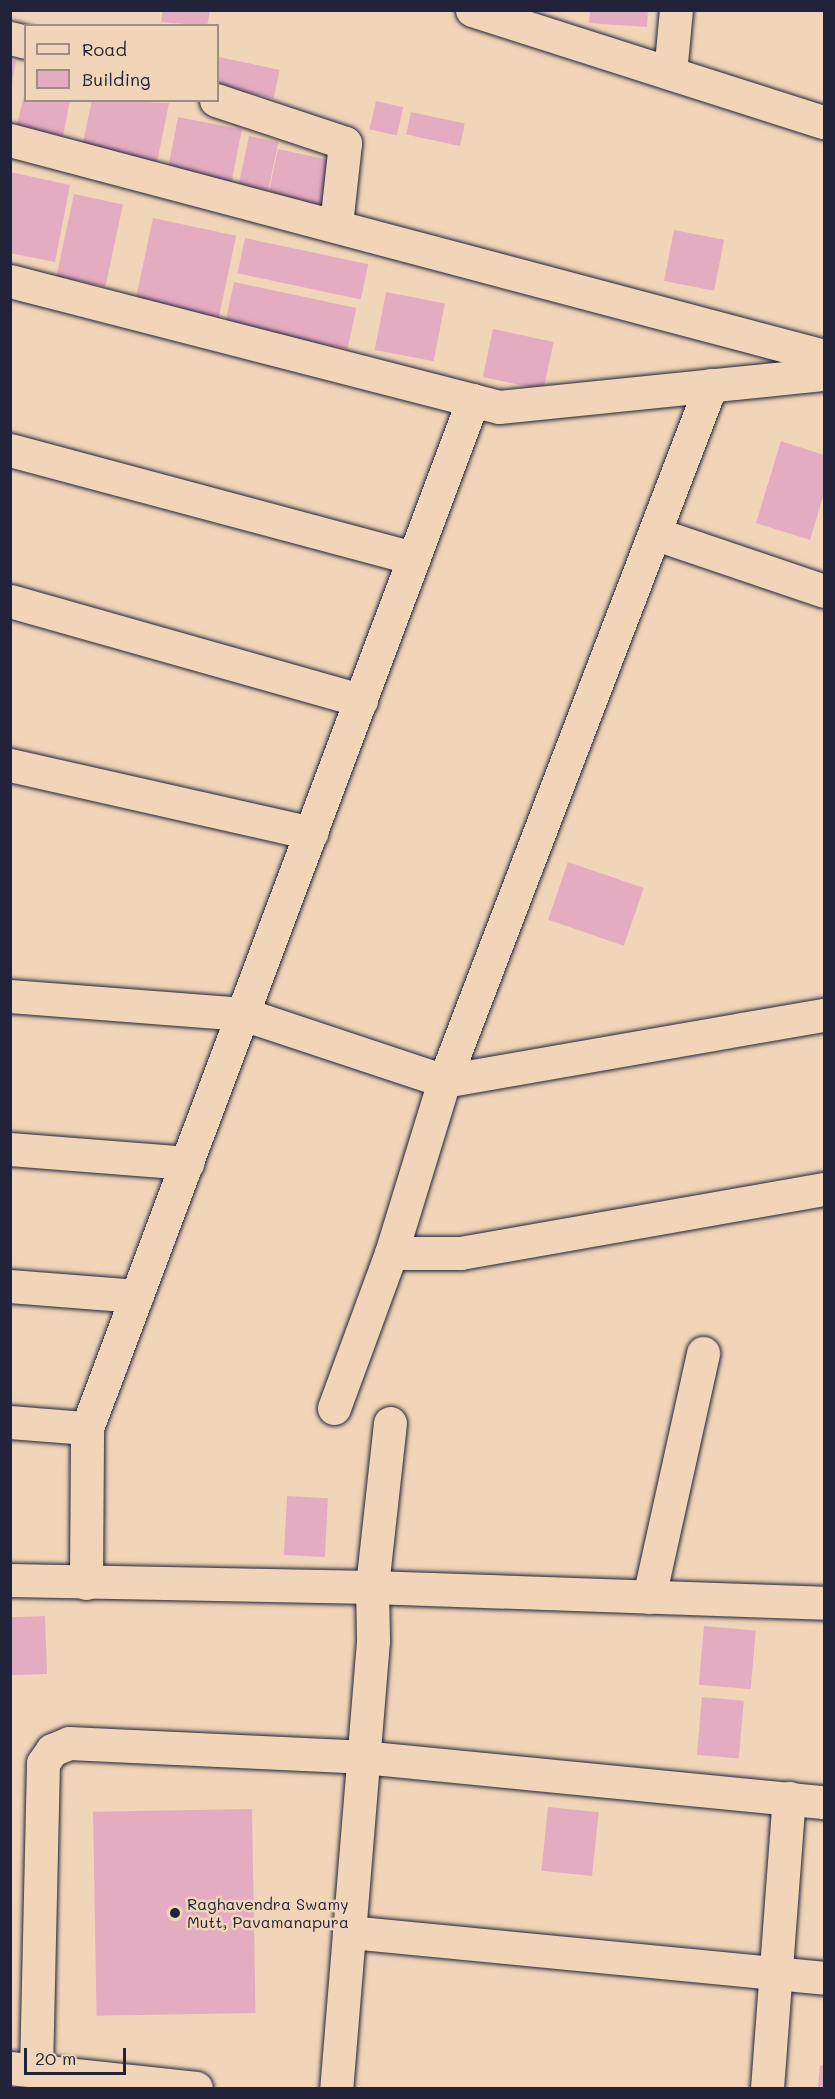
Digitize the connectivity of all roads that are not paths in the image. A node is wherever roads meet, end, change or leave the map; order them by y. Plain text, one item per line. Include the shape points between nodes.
1 (472, 10) edge
2 (676, 10) edge
3 (517, 17) edge
4 (670, 73) junction
5 (219, 101) edge
6 (825, 122) edge
7 (10, 140) edge
8 (336, 224) junction
9 (10, 281) edge
10 (825, 356) edge
11 (825, 374) edge
12 (711, 385) junction
13 (473, 400) junction
14 (10, 450) edge
15 (656, 534) junction
16 (414, 558) junction
17 (825, 591) edge
18 (10, 602) edge
19 (361, 700) junction
20 (10, 765) edge
21 (311, 833) junction
22 (10, 996) edge
23 (243, 1014) junction
24 (825, 1015) edge
25 (444, 1081) junction
26 (10, 1149) edge
27 (187, 1163) junction
28 (825, 1189) edge
29 (391, 1253) junction
30 (10, 1286) edge
31 (137, 1296) junction
32 (703, 1353) dead end
33 (334, 1408) dead end
34 (10, 1422) edge
35 (390, 1423) dead end
36 (87, 1428) junction
37 (10, 1580) edge
38 (86, 1583) junction
39 (372, 1587) junction
40 (649, 1597) junction
41 (825, 1603) edge
42 (362, 1757) junction
43 (789, 1798) junction
44 (825, 1802) edge
45 (349, 1932) junction
46 (775, 1973) junction
47 (825, 1978) edge
48 (23, 2070) edge
49 (196, 2088) edge
50 (336, 2088) edge
51 (766, 2088) edge

1 - 3 street
2 - 4 street
3 - 4 street
4 - 6 street
5 - 8 street via 345,143
7 - 8 street
8 - 10 street
9 - 13 street
11 - 12 street
12 - 13 street via 499,407
12 - 15 street
13 - 16 street
14 - 16 street
15 - 17 street
15 - 25 street
16 - 19 street
18 - 19 street
19 - 21 street
20 - 21 street
21 - 23 street
22 - 23 street
23 - 25 street
23 - 27 street
24 - 25 street
25 - 29 street
26 - 27 street
27 - 31 street
28 - 29 street via 461,1253
29 - 33 street
30 - 31 street
31 - 36 street
32 - 40 street
34 - 36 street
35 - 39 street
36 - 38 street
37 - 38 street
38 - 39 street
39 - 40 street
39 - 42 street
40 - 41 street
42 - 43 street
42 - 45 street
42 - 48 street via 69,1743 52,1750 43,1763
43 - 44 street
43 - 46 street
45 - 46 street
45 - 50 street
46 - 47 street
46 - 51 street
48 - 49 street

